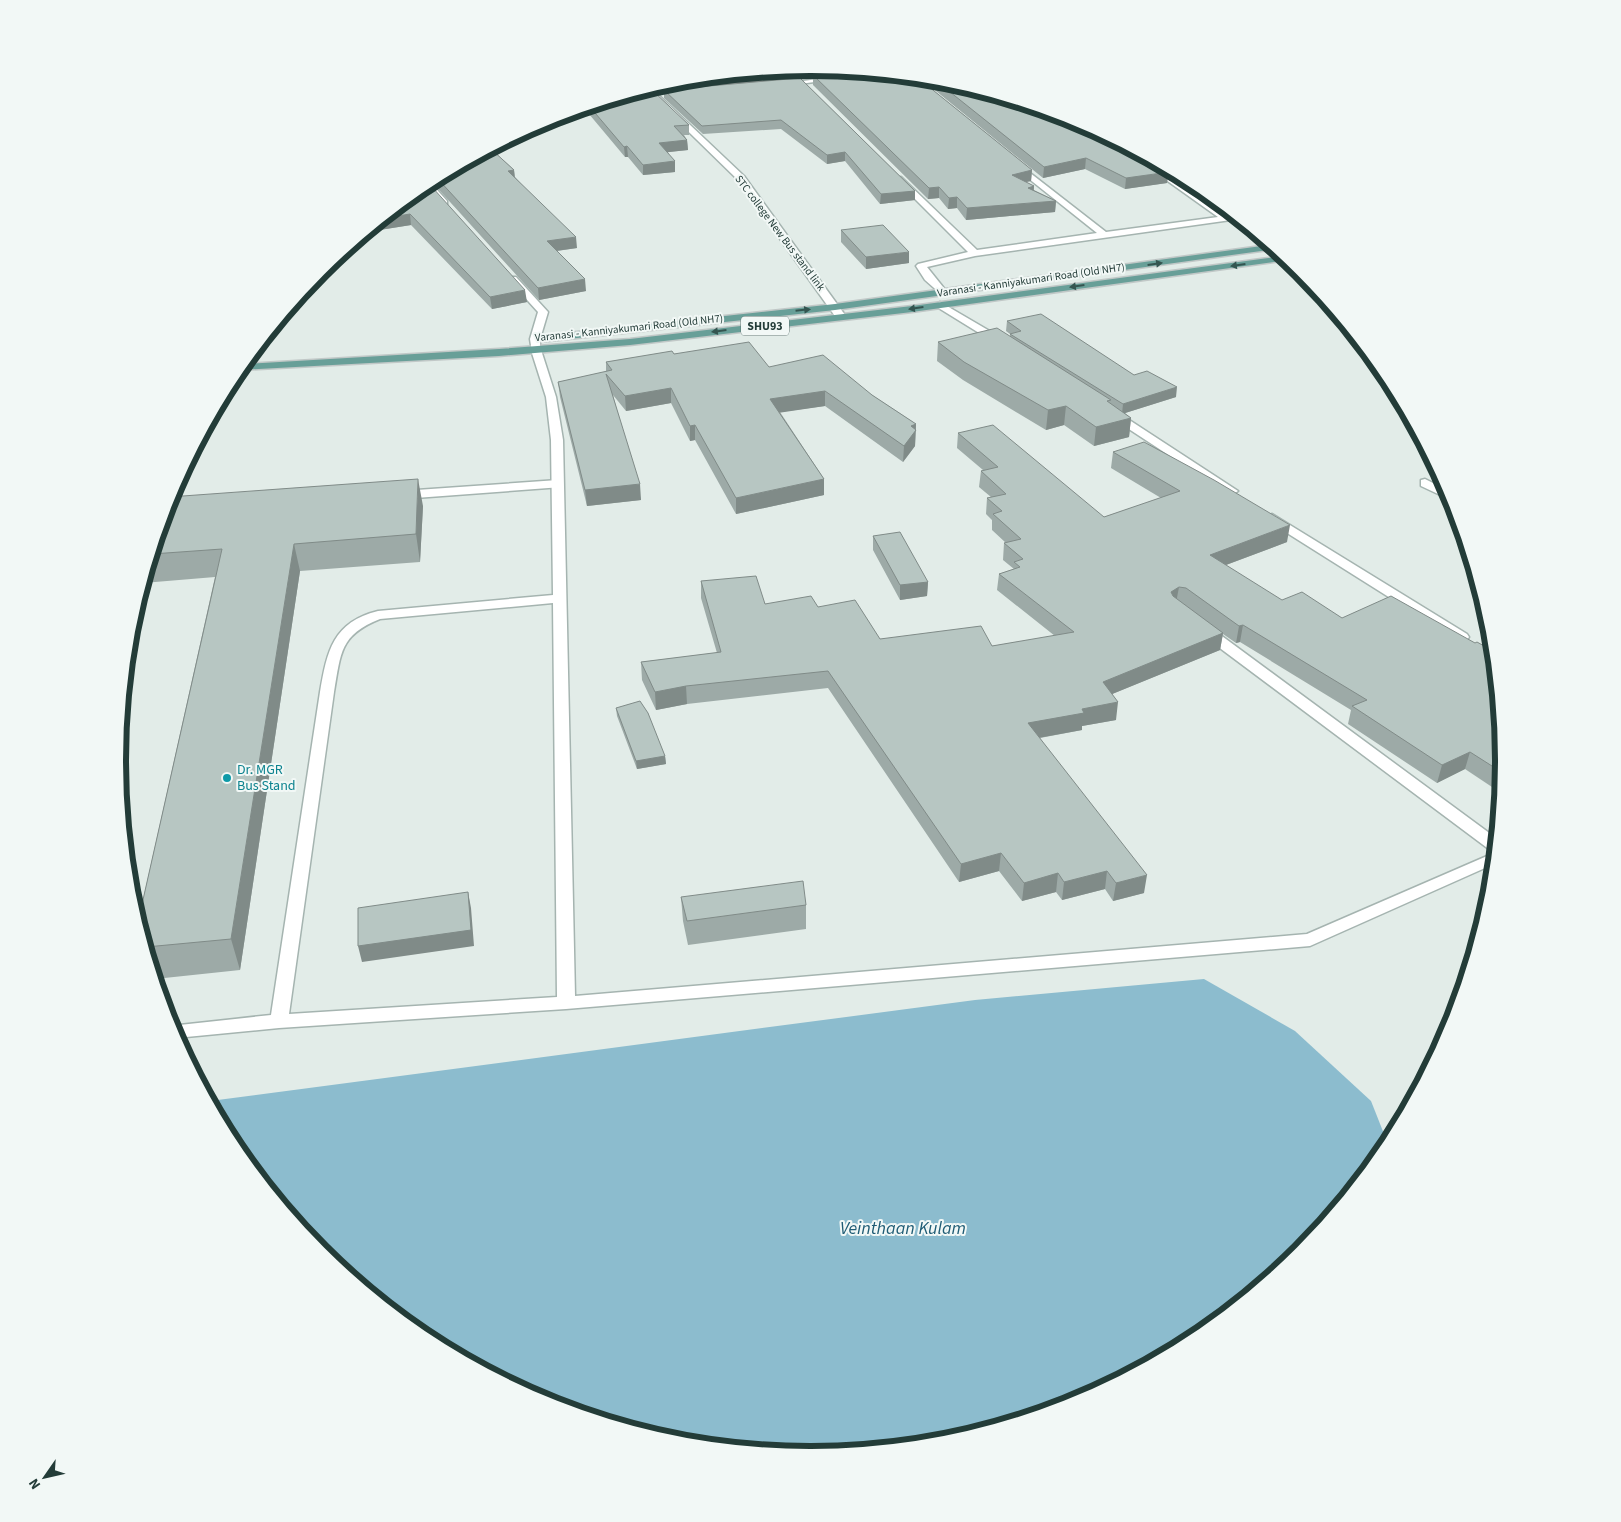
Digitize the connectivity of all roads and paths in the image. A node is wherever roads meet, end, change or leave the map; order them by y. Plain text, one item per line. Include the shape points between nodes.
1 (840, 78) joint
2 (844, 78) edge
3 (774, 85) edge
4 (662, 93) edge
5 (659, 94) edge
6 (666, 94) edge
7 (1011, 160) edge
8 (892, 171) edge
9 (431, 191) edge
10 (452, 213) edge
11 (1228, 218) edge
12 (1104, 236) junction
13 (1264, 248) edge
14 (975, 253) junction
15 (1276, 259) edge
16 (504, 270) edge
17 (942, 292) junction
18 (940, 305) junction
19 (835, 307) junction
20 (841, 317) junction
21 (535, 344) junction
22 (1015, 351) edge
23 (258, 357) edge
24 (251, 366) edge
25 (1107, 410) edge
26 (1424, 483) dead end
27 (558, 484) junction
28 (1440, 491) edge
29 (392, 496) edge
30 (1240, 497) edge
31 (1265, 513) edge
32 (560, 598) junction
33 (1193, 621) edge
34 (1469, 642) edge
35 (1490, 842) edge
36 (1487, 861) edge
37 (566, 1004) junction
38 (278, 1020) junction
39 (182, 1031) edge

1 - 2 street
1 - 3 street via 806,86
4 - 6 street
5 - 19 street, STC college New Bus stand link via 741,178
7 - 12 street
8 - 14 street
9 - 10 street
11 - 12 street
12 - 14 street
17 -> 13 main road, Varanasi - Kanniyakumari Road (Old NH7) / SHU93
14 - 17 street via 921,266
15 -> 18 main road, Varanasi - Kanniyakumari Road (Old NH7) / SHU93
16 - 21 street via 543,312
17 - 19 main road, Varanasi - Kanniyakumari Road (Old NH7) / SHU93
18 -> 20 main road, Varanasi - Kanniyakumari Road (Old NH7) / SHU93
18 - 22 street
19 - 20 street, STC college New Bus stand link
21 -> 19 main road, Varanasi - Kanniyakumari Road (Old NH7) / SHU93
20 -> 21 main road, Varanasi - Kanniyakumari Road (Old NH7) / SHU93
21 - 23 main road, Varanasi - Kanniyakumari Road (Old NH7) / SHU93
21 - 24 main road, Varanasi - Kanniyakumari Road (Old NH7) / SHU93
21 - 27 street via 552,408
25 - 30 street
26 - 28 street
27 - 29 street
27 - 32 street
31 - 34 street
32 - 37 street
32 - 38 street via 378,614 354,626 342,637 330,679 307,822 290,965
33 - 35 street
36 - 37 street via 1310,940
37 - 38 street
38 - 39 street

